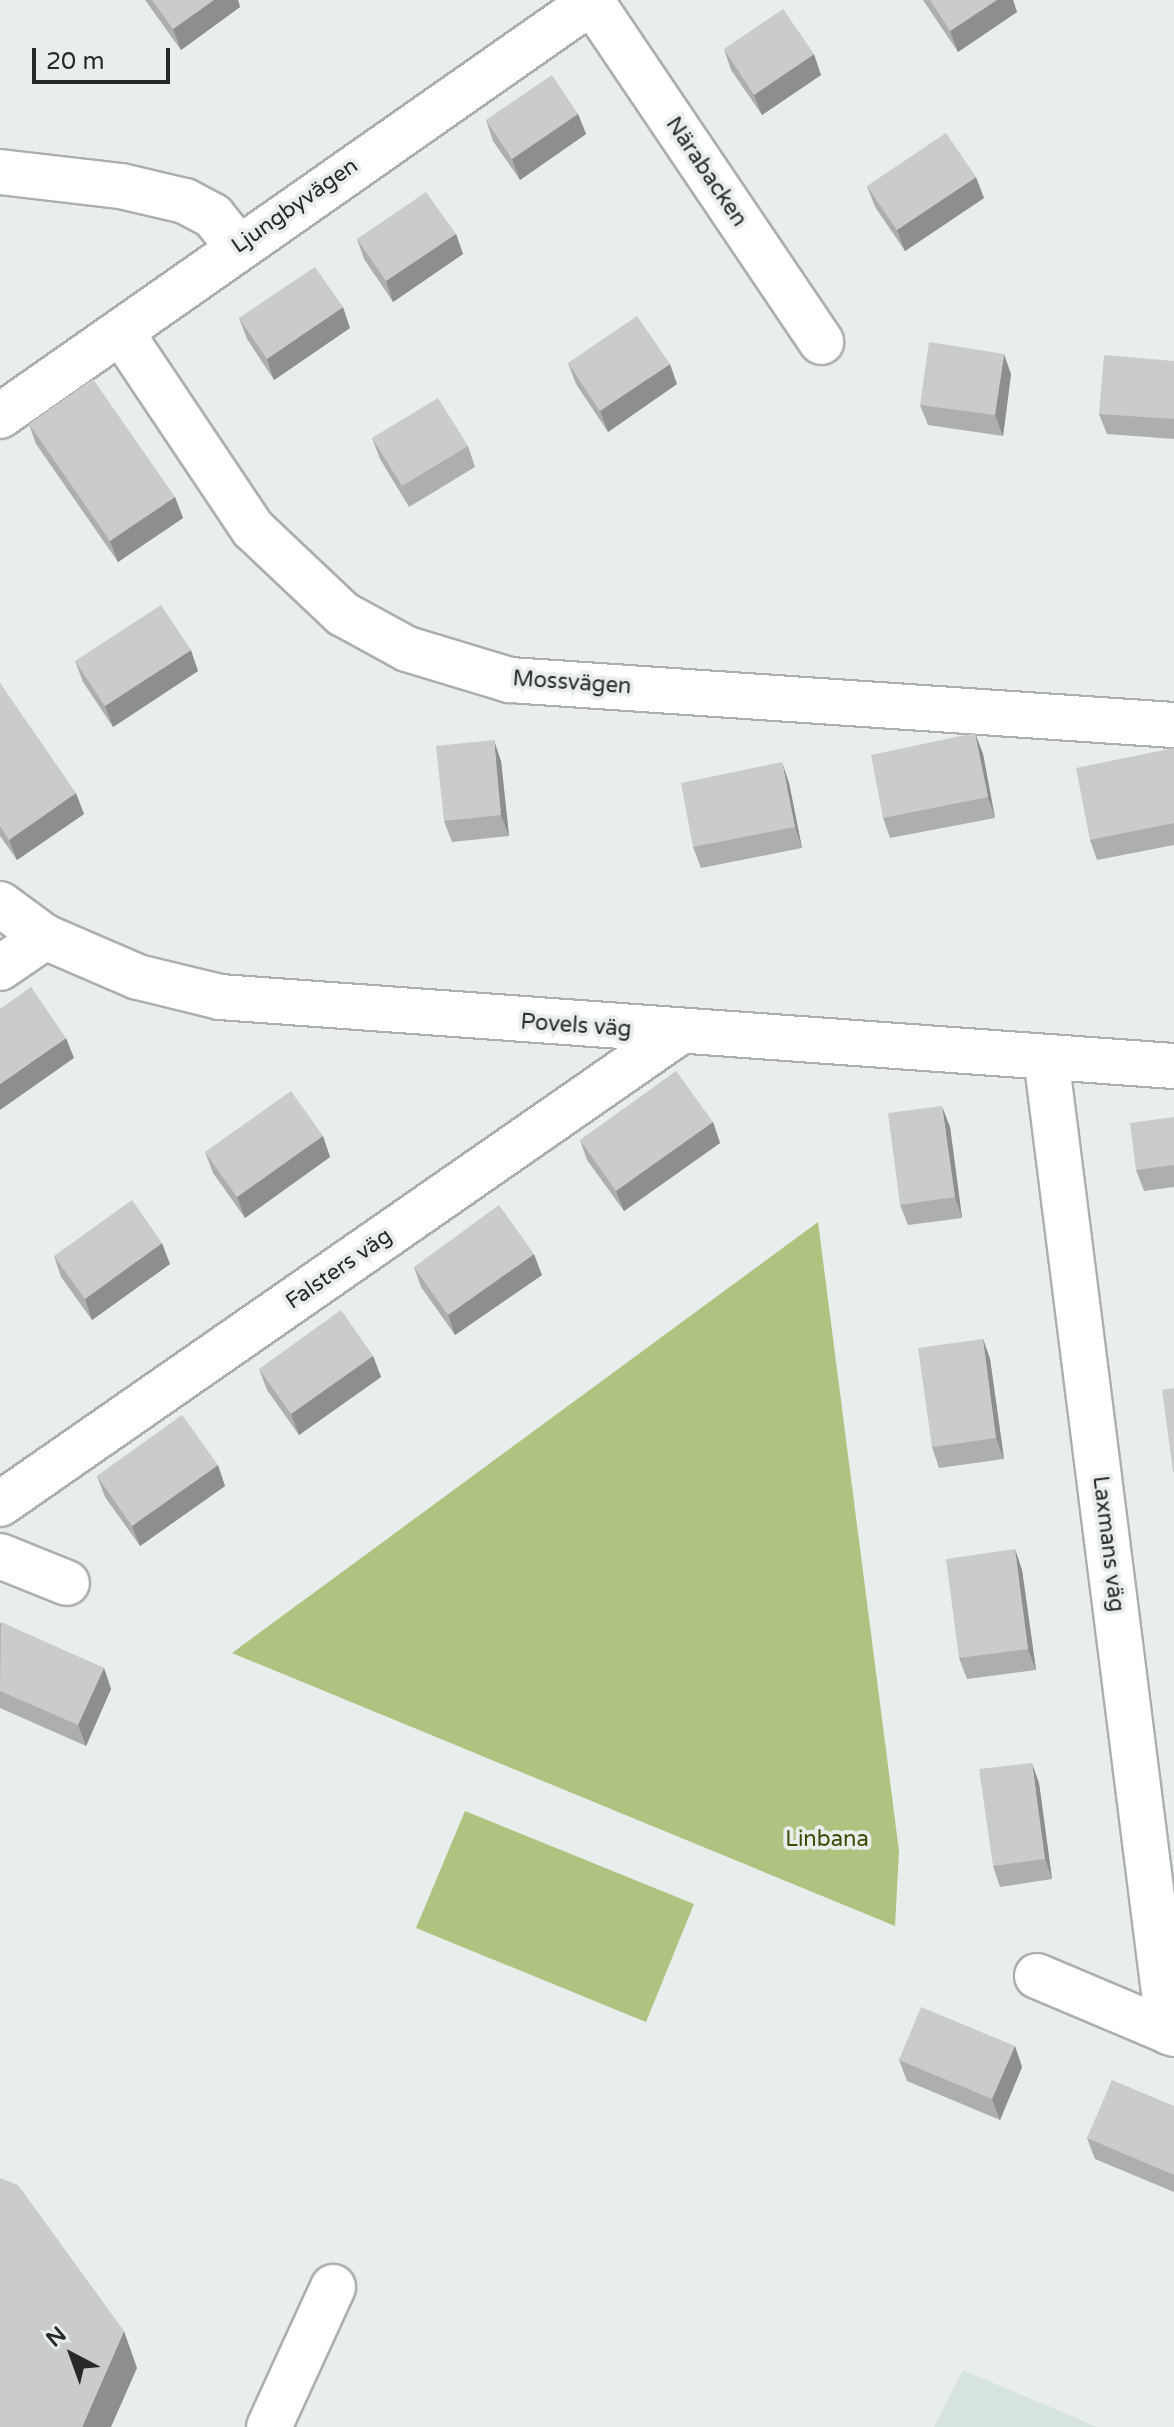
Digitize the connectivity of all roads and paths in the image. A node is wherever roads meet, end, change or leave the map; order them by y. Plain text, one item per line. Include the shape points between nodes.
1 (593, 1) edge
2 (6, 164) edge
3 (237, 246) junction
4 (121, 332) junction
5 (821, 342) dead end
6 (0, 416) edge
7 (1174, 725) edge
8 (0, 904) edge
9 (45, 937) junction
10 (0, 968) edge
11 (678, 1033) junction
12 (1046, 1057) junction
13 (1174, 1066) edge
14 (0, 1504) edge
15 (0, 1556) edge
16 (67, 1583) dead end
17 (1037, 1976) dead end
18 (1172, 2033) edge
19 (333, 2287) dead end
20 (269, 2427) edge

1 - 3 street, Ljungbyvägen
1 - 5 street, Närabacken
2 - 3 street via 185,201 213,216
3 - 4 street, Ljungbyvägen
4 - 6 street, Ljungbyvägen
4 - 7 street, Mossvägen via 253,529 343,614 407,649 510,680
8 - 9 street, Povels väg
9 - 10 street
9 - 11 street, Povels väg via 138,977 220,997
11 - 12 street, Povels väg
11 - 14 street, Falsters väg
12 - 13 street, Povels väg
12 - 18 street, Laxmans väg
15 - 16 street
17 - 18 street
19 - 20 street

